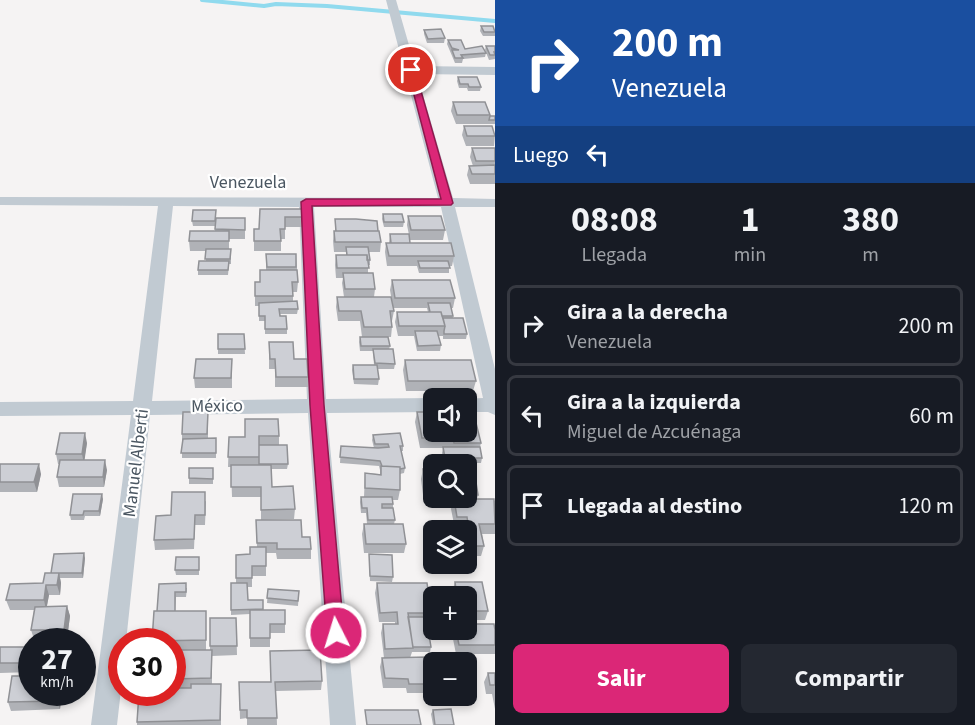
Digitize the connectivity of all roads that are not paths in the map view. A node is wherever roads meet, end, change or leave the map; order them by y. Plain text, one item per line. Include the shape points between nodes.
1 (393, 8) edge
2 (411, 70) junction
3 (495, 71) edge
4 (0, 201) edge
5 (166, 202) junction
6 (306, 202) junction
7 (447, 203) junction
8 (495, 203) edge
9 (317, 405) junction
10 (423, 405) edge
11 (477, 405) edge
12 (495, 406) edge
13 (143, 407) junction
14 (0, 409) edge
15 (105, 725) edge
16 (343, 725) edge

1 - 2 street
2 - 3 street
2 - 7 street
4 - 5 street, Venezuela
5 - 6 street, Venezuela
5 - 13 street, Manuel Alberti
6 - 7 street, Venezuela
6 - 9 street
7 - 8 street, Venezuela
7 - 12 street
9 - 10 street, México
9 - 13 street, México
9 - 16 street
11 - 12 street
13 - 14 street, México
13 - 15 street, Manuel Alberti

